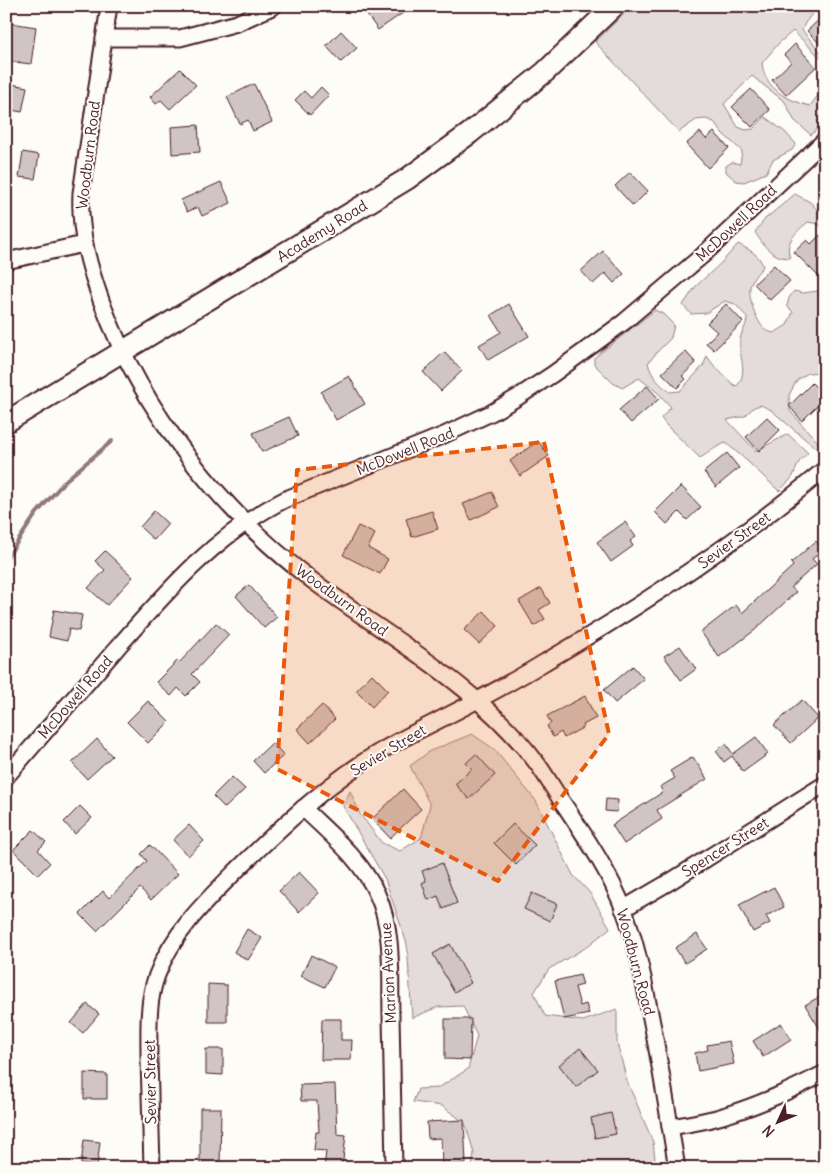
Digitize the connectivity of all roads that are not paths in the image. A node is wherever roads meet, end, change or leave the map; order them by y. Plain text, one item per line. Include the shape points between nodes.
1 (108, 6) edge
2 (274, 6) edge
3 (614, 6) edge
4 (104, 38) junction
5 (825, 140) edge
6 (84, 244) junction
7 (6, 261) edge
8 (122, 352) junction
9 (6, 422) edge
10 (825, 469) edge
11 (246, 522) junction
12 (478, 700) junction
13 (6, 777) edge
14 (825, 784) edge
15 (303, 808) junction
16 (623, 909) junction
17 (825, 1073) edge
18 (670, 1127) junction
19 (152, 1168) edge
20 (394, 1168) edge
21 (676, 1168) edge

1 - 4 street, Woodburn Road
2 - 4 street via 236,24 187,36 168,39
3 - 8 main road, Academy Road via 545,72 439,157
4 - 6 street, Woodburn Road via 81,193
5 - 11 street, McDowell Road via 703,255 631,316 553,374 492,413 444,436 286,498
6 - 7 street
6 - 8 street, Woodburn Road via 98,292
8 - 9 main road, Academy Road
8 - 11 street, Woodburn Road via 193,463
10 - 12 street, Sevier Street via 776,509 670,585
11 - 12 street, Woodburn Road via 312,580
11 - 13 street, McDowell Road via 223,538 170,588
12 - 15 street, Sevier Street via 391,745
12 - 16 street, Woodburn Road via 539,766 583,832
14 - 16 street, Spencer Street
15 - 19 street, Sevier Street via 182,928 164,959 153,987 149,1018
15 - 20 street, Marion Avenue via 356,860 378,895 386,922 390,958
16 - 18 street, Woodburn Road via 642,970
17 - 18 street via 747,1108
18 - 21 street, Woodburn Road

